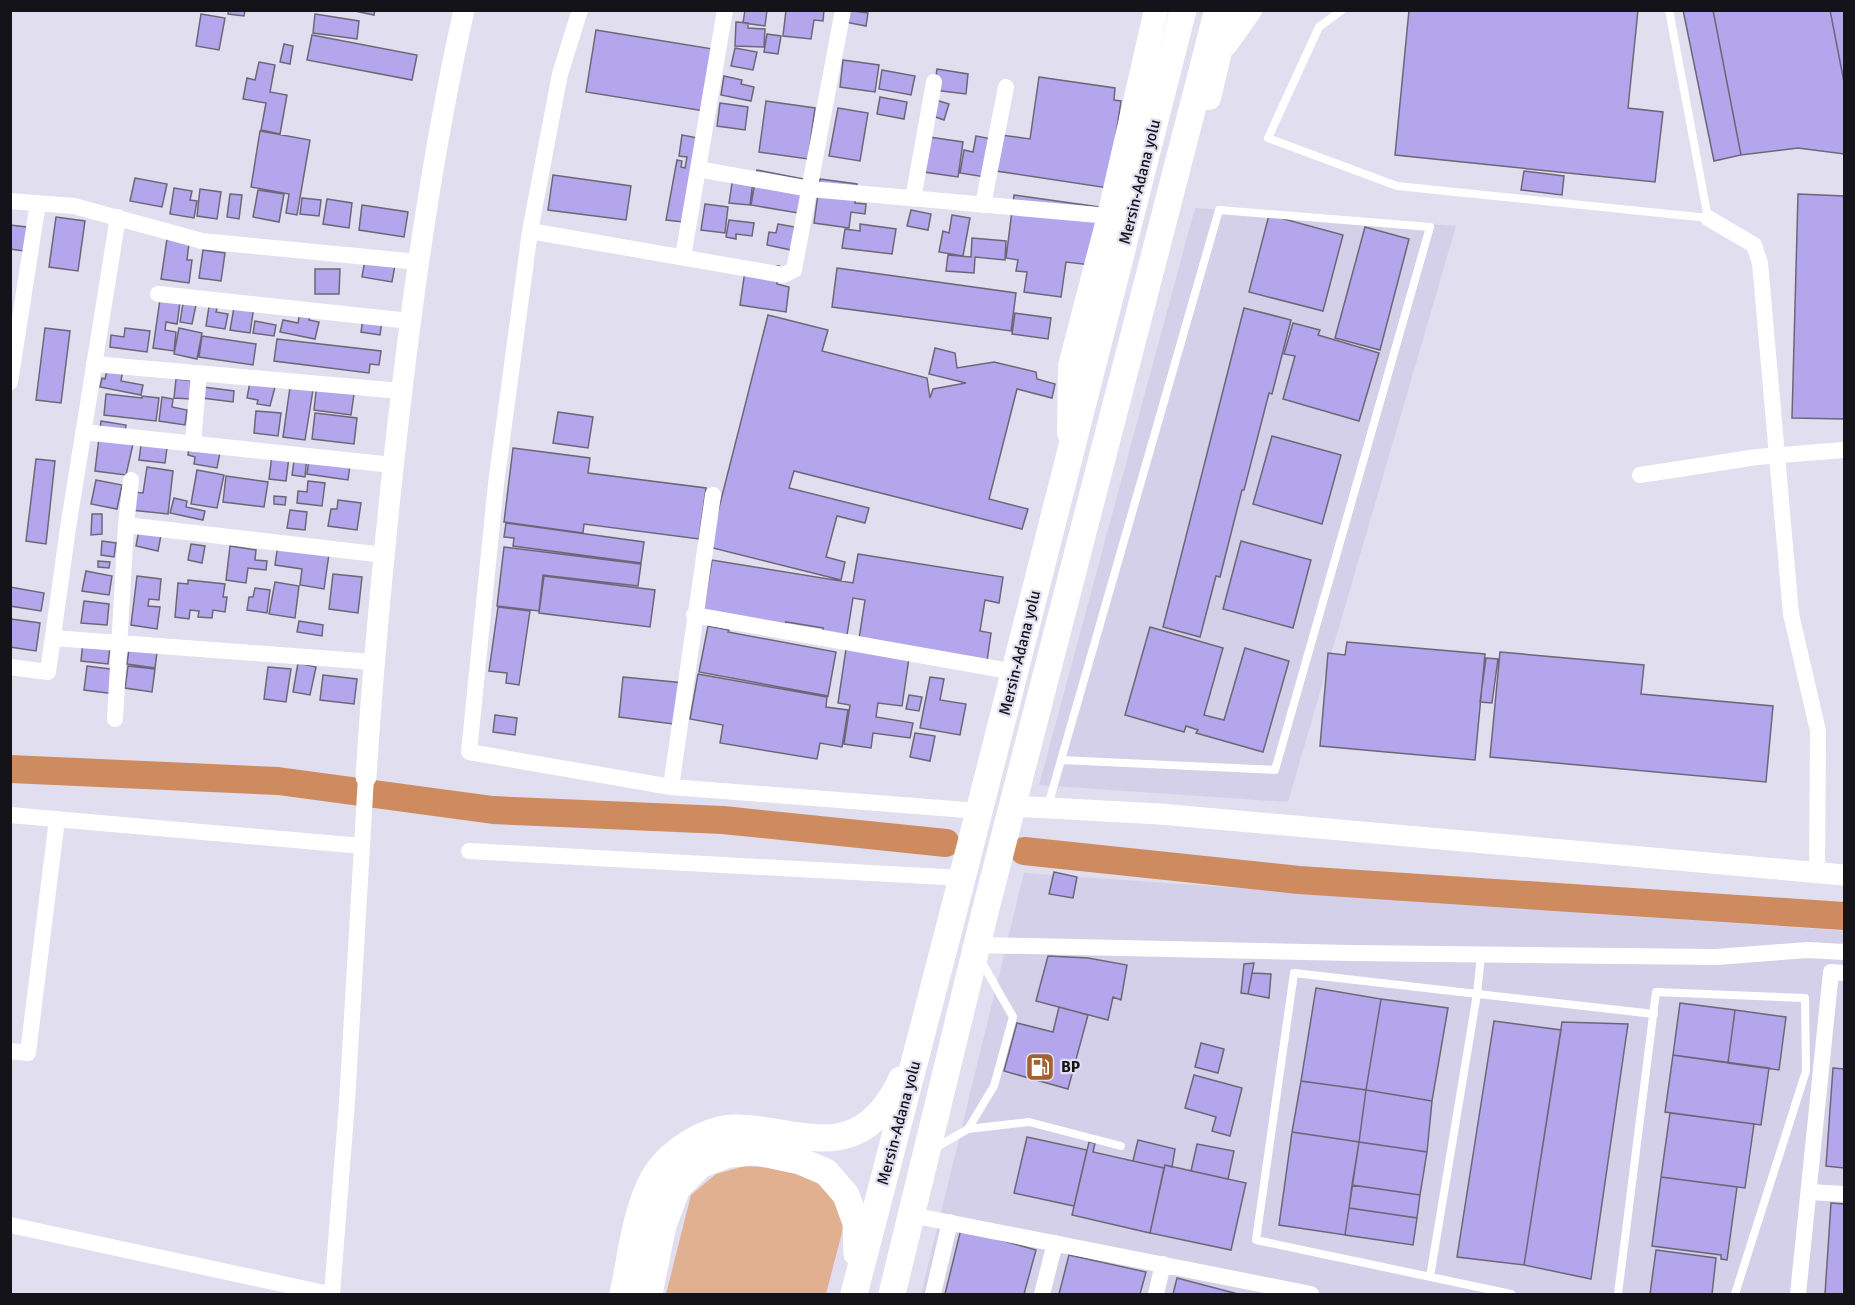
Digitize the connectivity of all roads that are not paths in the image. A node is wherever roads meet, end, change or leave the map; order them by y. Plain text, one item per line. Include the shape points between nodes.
1 (464, 10) edge
2 (580, 10) edge
3 (724, 10) edge
4 (843, 10) edge
5 (1156, 10) edge
6 (1183, 10) edge
7 (1251, 10) edge
8 (1342, 10) edge
9 (1669, 10) edge
10 (1223, 14) edge
11 (1221, 51) junction
12 (934, 82) dead end
13 (1006, 87) dead end
14 (698, 169) junction
15 (810, 189) junction
16 (913, 199) junction
17 (10, 201) edge
18 (38, 203) junction
19 (983, 205) junction
20 (1109, 216) junction
21 (118, 217) junction
22 (1708, 218) junction
23 (530, 231) junction
24 (683, 257) junction
25 (418, 262) junction
26 (158, 294) dead end
27 (410, 321) junction
28 (94, 364) junction
29 (199, 374) junction
30 (10, 382) edge
31 (401, 391) junction
32 (83, 432) junction
33 (193, 444) junction
34 (1845, 450) edge
35 (1776, 455) junction
36 (1069, 460) junction
37 (393, 465) junction
38 (1099, 468) junction
39 (1640, 475) dead end
40 (131, 480) dead end
41 (713, 495) dead end
42 (126, 525) junction
43 (384, 555) junction
44 (694, 616) junction
45 (53, 638) junction
46 (119, 643) junction
47 (373, 662) junction
48 (10, 667) edge
49 (1014, 672) junction
50 (115, 719) dead end
51 (1062, 760) junction
52 (366, 777) joint
53 (671, 787) junction
54 (1012, 806) junction
55 (1048, 808) junction
56 (979, 811) junction
57 (10, 815) edge
58 (57, 819) junction
59 (362, 846) junction
60 (469, 851) dead end
61 (1817, 872) junction
62 (1845, 875) edge
63 (960, 888) junction
64 (976, 948) junction
65 (1845, 952) edge
66 (1481, 955) junction
67 (1845, 974) edge
68 (1477, 994) junction
69 (1653, 1014) junction
70 (10, 1051) edge
71 (968, 1129) junction
72 (1121, 1146) dead end
73 (926, 1153) junction
74 (1809, 1192) junction
75 (1845, 1194) edge
76 (911, 1215) junction
77 (950, 1222) junction
78 (10, 1225) edge
79 (1054, 1243) junction
80 (1163, 1264) junction
81 (1430, 1277) junction
82 (1270, 1290) edge
83 (330, 1294) edge
84 (623, 1294) edge
85 (649, 1294) edge
86 (848, 1294) edge
87 (854, 1294) edge
88 (892, 1294) edge
89 (933, 1294) edge
90 (1042, 1294) edge
91 (1156, 1294) edge
92 (1311, 1294) edge
93 (1511, 1294) edge
94 (1618, 1294) edge
95 (1736, 1294) edge
96 (1798, 1294) edge

1 - 25 street via 447,86
2 - 23 street via 560,74
3 - 14 street
4 - 15 street
5 - 20 main road
6 - 36 highway, Mersin-Adana yolu
7 - 11 main road
8 - 22 lane via 1319,27 1268,138 1397,186
9 - 22 lane
10 - 11 main road
10 - 38 highway, Mersin-Adana yolu
11 - 38 main road via 1145,345
12 - 16 street
13 - 19 street
14 - 15 street
14 - 24 street
15 - 16 street
15 - 24 street via 794,270 783,276
16 - 19 street
17 - 18 street
18 - 21 street via 74,206
18 - 30 street
19 - 20 street
20 - 36 main road via 1070,366
21 - 25 street via 202,241
21 - 28 street
22 - 35 street via 1754,244 1760,262
23 - 24 street
23 - 53 street via 496,484 469,752
25 - 27 street
26 - 27 street
27 - 31 street
28 - 29 street
28 - 32 street
29 - 31 street
29 - 33 street
31 - 37 street
32 - 33 street
32 - 45 street
33 - 37 street
34 - 35 street
35 - 39 street
35 - 61 street via 1791,614 1818,731
36 - 49 highway, Mersin-Adana yolu
37 - 43 street
38 - 54 highway, Mersin-Adana yolu
40 - 42 street
41 - 44 street
42 - 43 street
42 - 46 street
43 - 47 street
44 - 49 street
44 - 53 street
45 - 46 street
45 - 48 street via 48,672
46 - 47 street
46 - 50 street
47 - 52 street
49 - 56 highway, Mersin-Adana yolu
51 - 51 lane via 1275,770 1430,227 1220,210
51 - 55 lane
52 - 59 street
53 - 56 street
54 - 55 street
54 - 64 highway, Mersin-Adana yolu
55 - 61 street via 1160,814
56 - 63 highway, Mersin-Adana yolu
57 - 58 street
58 - 59 street
58 - 70 street via 28,1053
59 - 83 street via 347,1102
60 - 63 street
61 - 62 street
63 - 84 highway via 898,1090 877,1118 853,1135 830,1139 733,1128 704,1136 677,1150 653,1179 640,1213
63 - 87 highway, Mersin-Adana yolu
64 - 66 street
64 - 71 lane via 1013,1017 994,1086
64 - 73 highway, Mersin-Adana yolu
65 - 66 street via 1808,950 1716,957
66 - 68 lane
67 - 74 street via 1831,972
68 - 69 lane
68 - 81 lane
68 - 81 lane via 1294,973 1256,1240
69 - 94 lane
69 - 95 lane via 1656,992 1805,998 1806,1071
71 - 72 lane via 1029,1122
71 - 73 lane
73 - 76 highway, Mersin-Adana yolu
74 - 75 street
74 - 96 street
76 - 77 street
76 - 88 highway, Mersin-Adana yolu
77 - 79 street
77 - 89 street
78 - 83 street
79 - 80 street
79 - 90 street
80 - 82 street
80 - 91 street
81 - 93 lane
82 - 92 street
85 - 86 highway via 663,1225 677,1188 700,1165 729,1154 757,1152 800,1161 826,1172 846,1195 856,1223 857,1254

